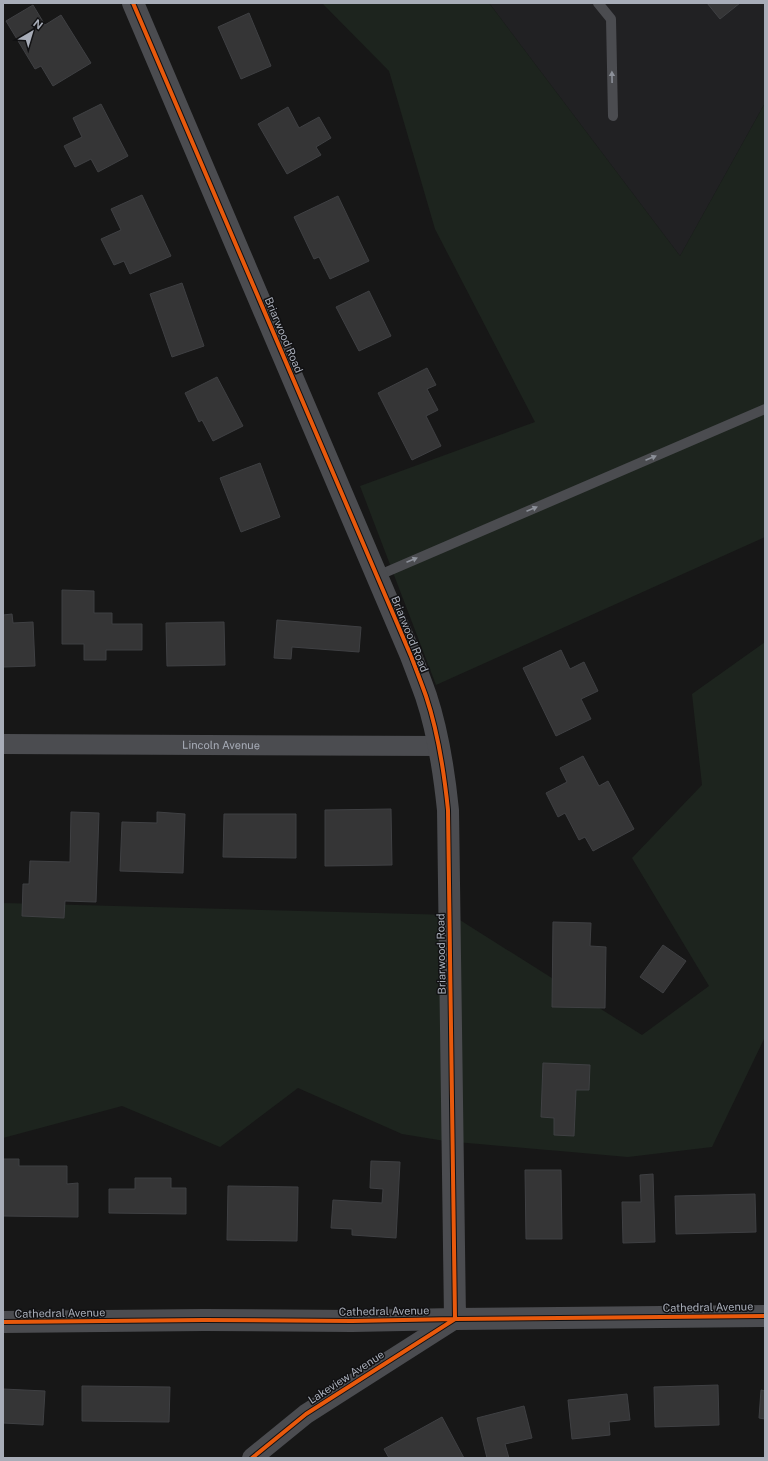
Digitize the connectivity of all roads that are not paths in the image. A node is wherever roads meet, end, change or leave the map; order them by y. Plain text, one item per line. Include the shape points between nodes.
1 (133, 3) edge
2 (598, 3) edge
3 (613, 116) dead end
4 (765, 409) edge
5 (377, 576) junction
6 (3, 744) edge
7 (438, 746) junction
8 (765, 1316) edge
9 (455, 1319) junction
10 (3, 1322) edge
11 (252, 1458) edge

1 - 5 street, Briarwood Road
3 -> 2 lane via 611,19
5 -> 4 lane
5 - 7 street, Briarwood Road via 426,697
6 - 7 street, Lincoln Avenue
7 - 9 street, Briarwood Road via 448,810
8 - 9 street, Cathedral Avenue
9 - 10 street, Cathedral Avenue
9 - 11 street, Lakeview Avenue via 306,1414

